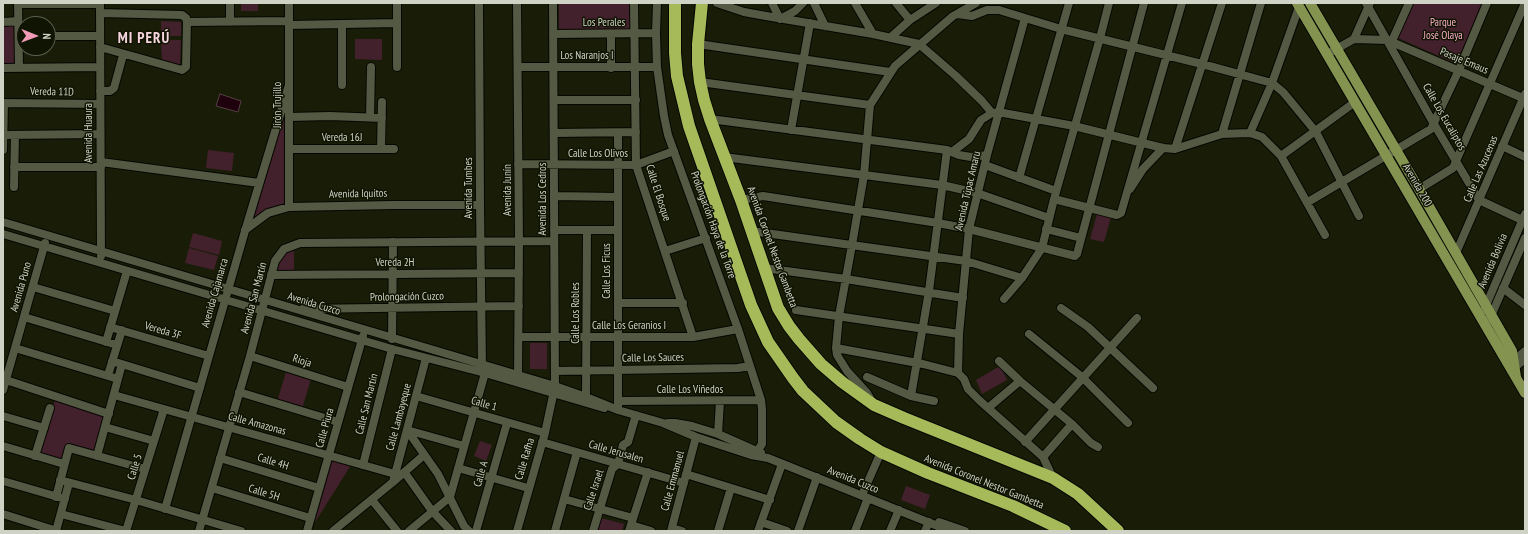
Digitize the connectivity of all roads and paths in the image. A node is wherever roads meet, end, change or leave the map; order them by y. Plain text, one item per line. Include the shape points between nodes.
1 (100, 3) edge
2 (230, 3) edge
3 (289, 3) edge
4 (397, 3) edge
5 (479, 3) edge
6 (517, 3) edge
7 (553, 3) edge
8 (634, 3) edge
9 (657, 3) edge
10 (675, 3) edge
11 (702, 3) edge
12 (716, 3) edge
13 (772, 3) edge
14 (803, 3) edge
15 (814, 3) edge
16 (856, 3) edge
17 (896, 3) edge
18 (936, 3) edge
19 (976, 3) edge
20 (1069, 3) edge
21 (1109, 3) edge
22 (1144, 3) edge
23 (1182, 3) edge
24 (1222, 3) edge
25 (1261, 3) edge
26 (1310, 3) edge
27 (1409, 3) edge
28 (1487, 3) edge
29 (1525, 3) edge
30 (18, 4) edge
31 (1368, 4) edge
32 (1298, 5) edge
33 (100, 12) junction
34 (958, 14) junction
35 (18, 16) edge
36 (1025, 18) junction
37 (780, 19) junction
38 (910, 20) junction
39 (16, 21) edge
40 (3, 22) edge
41 (187, 22) junction
42 (230, 22) junction
43 (289, 23) junction
44 (397, 23) junction
45 (810, 23) junction
46 (342, 24) junction
47 (825, 26) junction
48 (1061, 29) junction
49 (656, 33) junction
50 (553, 34) junction
51 (611, 34) junction
52 (635, 34) junction
53 (873, 34) junction
54 (56, 36) edge
55 (100, 36) junction
56 (891, 37) junction
57 (1100, 38) junction
58 (1354, 39) junction
59 (1390, 41) junction
60 (698, 44) junction
61 (919, 44) junction
62 (100, 47) junction
63 (1132, 47) junction
64 (1337, 48) junction
65 (1327, 54) junction
66 (123, 55) junction
67 (1167, 55) junction
68 (20, 56) edge
69 (803, 59) junction
70 (1202, 64) junction
71 (371, 66) dead end
72 (100, 67) junction
73 (397, 67) dead end
74 (518, 67) junction
75 (554, 67) junction
76 (657, 67) junction
77 (3, 68) edge
78 (19, 68) junction
79 (611, 68) junction
80 (635, 68) junction
81 (1458, 70) junction
82 (890, 72) junction
83 (1240, 74) junction
84 (700, 82) junction
85 (1272, 83) junction
86 (1490, 84) junction
87 (290, 85) junction
88 (342, 85) dead end
89 (100, 91) junction
90 (797, 95) junction
91 (1524, 97) edge
92 (554, 100) junction
93 (636, 100) junction
94 (382, 102) dead end
95 (1355, 102) junction
96 (3, 103) edge
97 (100, 104) junction
98 (870, 105) junction
99 (995, 112) junction
100 (289, 117) junction
101 (370, 117) junction
102 (3, 118) edge
103 (382, 118) junction
104 (710, 119) junction
105 (1036, 120) junction
106 (1434, 124) junction
107 (1074, 126) junction
108 (791, 130) junction
109 (636, 132) junction
110 (1316, 132) junction
111 (554, 133) junction
112 (618, 133) junction
113 (1109, 133) junction
114 (1250, 133) junction
115 (100, 134) junction
116 (1222, 134) junction
117 (4, 135) edge
118 (14, 135) junction
119 (868, 140) junction
120 (1141, 142) junction
121 (1502, 146) junction
122 (1163, 148) junction
123 (289, 149) junction
124 (381, 149) junction
125 (394, 149) dead end
126 (1174, 149) junction
127 (3, 150) edge
128 (14, 150) junction
129 (1396, 150) junction
130 (674, 151) junction
131 (949, 151) junction
132 (987, 154) junction
133 (1280, 156) junction
134 (1386, 156) junction
135 (1525, 156) edge
136 (724, 157) junction
137 (1456, 161) junction
138 (100, 164) junction
139 (518, 164) junction
140 (554, 165) junction
141 (618, 165) junction
142 (636, 165) junction
143 (985, 165) junction
144 (14, 167) junction
145 (864, 176) junction
146 (1019, 178) junction
147 (1342, 182) junction
148 (259, 183) junction
149 (942, 185) junction
150 (14, 186) dead end
151 (1419, 188) junction
152 (977, 193) junction
153 (1055, 195) junction
154 (554, 196) junction
155 (618, 197) junction
156 (1124, 197) junction
157 (741, 200) junction
158 (1479, 200) junction
159 (1308, 202) junction
160 (480, 205) junction
161 (289, 207) junction
162 (1089, 207) junction
163 (858, 211) junction
164 (1359, 216) dead end
165 (1524, 217) edge
166 (1049, 218) junction
167 (3, 222) edge
168 (938, 223) junction
169 (969, 229) junction
170 (1046, 229) junction
171 (554, 230) junction
172 (587, 230) junction
173 (618, 230) junction
174 (245, 231) junction
175 (751, 231) junction
176 (3, 234) edge
177 (48, 235) junction
178 (1325, 235) dead end
179 (706, 238) junction
180 (1081, 238) junction
181 (1525, 238) edge
182 (480, 241) junction
183 (519, 241) junction
184 (554, 241) junction
185 (393, 242) junction
186 (852, 245) junction
187 (44, 247) junction
188 (1042, 248) junction
189 (101, 251) junction
190 (665, 251) junction
191 (1456, 253) junction
192 (934, 257) junction
193 (966, 262) junction
194 (101, 263) junction
195 (764, 268) junction
196 (127, 271) junction
197 (519, 273) junction
198 (393, 274) junction
199 (481, 274) junction
200 (271, 275) junction
201 (1022, 278) junction
202 (846, 279) junction
203 (33, 287) junction
204 (228, 288) junction
205 (1503, 288) junction
206 (929, 292) junction
207 (963, 298) junction
208 (225, 299) junction
209 (1004, 299) dead end
210 (264, 300) junction
211 (618, 303) junction
212 (683, 303) junction
213 (1525, 305) edge
214 (482, 306) junction
215 (519, 306) junction
216 (1486, 307) junction
217 (393, 308) junction
218 (1061, 308) dead end
219 (261, 310) junction
220 (295, 310) junction
221 (796, 310) dead end
222 (115, 311) junction
223 (838, 316) junction
224 (1491, 316) junction
225 (24, 317) junction
226 (1136, 318) dead end
227 (1482, 321) junction
228 (110, 327) junction
229 (923, 328) junction
230 (738, 329) junction
231 (122, 330) junction
232 (365, 330) junction
233 (959, 334) junction
234 (1029, 334) dead end
235 (618, 336) junction
236 (519, 337) junction
237 (555, 337) junction
238 (587, 337) junction
239 (693, 337) junction
240 (392, 339) junction
241 (362, 340) junction
242 (106, 342) junction
243 (117, 345) junction
244 (1110, 347) junction
245 (15, 348) junction
246 (836, 348) junction
247 (392, 349) junction
248 (1525, 351) edge
249 (209, 356) junction
250 (250, 356) junction
251 (426, 358) junction
252 (1525, 359) edge
253 (112, 361) junction
254 (999, 361) dead end
255 (916, 363) junction
256 (122, 364) junction
257 (482, 365) junction
258 (750, 366) junction
259 (1513, 368) junction
260 (618, 369) junction
261 (587, 370) junction
262 (555, 371) junction
263 (958, 373) junction
264 (485, 374) junction
265 (108, 375) junction
266 (518, 376) junction
267 (867, 377) dead end
268 (1082, 377) junction
269 (118, 379) junction
270 (6, 380) junction
271 (1020, 381) junction
272 (348, 387) junction
273 (200, 388) junction
274 (1153, 388) dead end
275 (3, 390) edge
276 (555, 390) junction
277 (239, 392) junction
278 (1525, 394) edge
279 (114, 395) junction
280 (416, 396) junction
281 (911, 396) junction
282 (586, 397) junction
283 (761, 400) junction
284 (720, 401) junction
285 (934, 402) dead end
286 (874, 404) junction
287 (618, 406) junction
288 (50, 408) dead end
289 (988, 408) junction
290 (1054, 408) junction
291 (164, 409) junction
292 (474, 412) junction
293 (109, 414) junction
294 (636, 415) junction
295 (3, 416) edge
296 (190, 417) junction
297 (338, 422) junction
298 (507, 423) junction
299 (663, 423) junction
300 (1128, 423) dead end
301 (1072, 424) junction
302 (105, 426) junction
303 (44, 428) junction
304 (228, 428) junction
305 (407, 430) junction
306 (545, 432) junction
307 (718, 434) junction
308 (696, 437) junction
309 (154, 441) junction
310 (542, 442) junction
311 (1025, 442) junction
312 (3, 446) edge
313 (464, 446) junction
314 (1098, 447) dead end
315 (758, 450) junction
316 (577, 452) junction
317 (881, 452) junction
318 (329, 454) junction
319 (424, 455) junction
320 (35, 456) junction
321 (98, 456) junction
322 (1043, 457) junction
323 (220, 458) junction
324 (768, 458) junction
325 (64, 464) junction
326 (618, 464) junction
327 (782, 464) junction
328 (363, 465) junction
329 (458, 468) junction
330 (145, 469) junction
331 (648, 472) junction
332 (405, 473) junction
333 (396, 474) junction
334 (686, 474) junction
335 (817, 477) junction
336 (491, 478) junction
337 (1053, 478) junction
338 (60, 480) junction
339 (3, 481) edge
340 (393, 482) junction
341 (69, 483) junction
342 (684, 483) junction
343 (212, 488) junction
344 (319, 488) junction
345 (528, 488) junction
346 (731, 488) junction
347 (865, 496) junction
348 (56, 497) junction
349 (450, 497) junction
350 (65, 499) junction
351 (564, 499) junction
352 (136, 500) junction
353 (372, 500) junction
354 (770, 500) junction
355 (165, 509) junction
356 (599, 509) junction
357 (899, 510) junction
358 (432, 511) junction
359 (3, 514) edge
360 (61, 514) junction
361 (310, 518) junction
362 (761, 522) junction
363 (929, 522) junction
364 (201, 525) edge
365 (631, 525) edge
366 (336, 530) edge
367 (671, 530) edge
368 (57, 531) edge
369 (126, 531) edge
370 (193, 531) edge
371 (241, 531) edge
372 (307, 531) edge
373 (397, 531) edge
374 (409, 531) edge
375 (451, 531) edge
376 (469, 531) edge
377 (476, 531) edge
378 (517, 531) edge
379 (555, 531) edge
380 (593, 531) edge
381 (652, 531) edge
382 (682, 531) edge
383 (718, 531) edge
384 (758, 531) edge
385 (787, 531) edge
386 (798, 531) edge
387 (855, 531) edge
388 (890, 531) edge
389 (925, 531) edge
390 (950, 531) edge
391 (965, 531) edge
392 (1065, 531) edge
393 (1118, 531) edge

1 - 30 street
1 - 33 street, Avenida Huaura
2 - 42 street
3 - 43 street, Jirón Trujillo
4 - 44 street
5 - 160 street, Avenida Tumbes
6 - 74 street, Avenida Junín
7 - 50 street, Avenida Los Cedros
8 - 52 street, Calle El Bosque
9 - 49 street, Prolongación Haya de la Torre
10 - 317 highway, Avenida Coronel Nestor Gambetta via 677,76 687,119 756,317 772,347 803,391 836,422
11 - 60 highway, Avenida Coronel Nestor Gambetta
12 - 37 street
13 - 37 street
14 - 37 street
15 - 47 street
16 - 53 street
17 - 38 street
18 - 38 street
19 - 34 street
20 - 48 street
21 - 57 street
22 - 63 street
23 - 67 street
24 - 70 street
25 - 83 street
26 - 64 main road, Avenida 200
27 - 59 street
28 - 81 street
29 - 86 street
30 - 35 street
31 - 58 street
31 - 59 street, Calle Los Eucaliptos
32 - 65 main road, Avenida 200
32 - 85 street
33 - 41 street via 182,15
33 - 55 street, Avenida Huaura
34 - 36 street via 972,16 987,10 999,10
34 - 61 street via 947,19
36 - 48 street
36 - 99 street, Avenida Túpac Amaru
37 - 45 street
38 - 56 street
39 - 40 street
41 - 42 street
41 - 66 street via 184,70
42 - 43 street
43 - 46 street
43 - 87 street, Jirón Trujillo
44 - 46 street
44 - 73 street
45 - 47 street
45 - 69 street
46 - 88 street
47 - 53 street
48 - 57 street
48 - 105 street
49 - 52 street, Los Perales
49 - 76 street, Prolongación Haya de la Torre
50 - 51 street, Los Perales
50 - 75 street, Avenida Los Cedros
51 - 52 street, Los Perales
51 - 79 street
52 - 80 street, Calle El Bosque
53 - 56 street
54 - 55 street
55 - 62 street, Avenida Huaura
56 - 61 street
57 - 63 street
57 - 107 street
58 - 59 street, Pasaje Emaus
58 - 64 street, Pasaje Emaus
59 - 81 street, Pasaje Emaus
59 - 106 street, Calle Los Eucaliptos
60 - 69 street
60 - 84 highway, Avenida Coronel Nestor Gambetta
61 - 82 street
61 - 99 street
62 - 66 street
62 - 72 street, Avenida Huaura
63 - 67 street
63 - 113 street
64 - 65 street, Pasaje Emaus
64 - 129 main road, Avenida 200
65 - 95 main road, Avenida 200
66 - 89 street via 114,88 110,91
67 - 70 street
67 - 120 street
68 - 78 street
69 - 82 street
69 - 90 street
70 - 83 street
70 - 126 street
71 - 101 street
72 - 78 street
72 - 89 street, Avenida Huaura
74 - 75 street, Los Naranjos I
74 - 139 street, Avenida Junín
75 - 79 street, Los Naranjos I
75 - 92 street, Avenida Los Cedros
76 - 80 street, Los Naranjos I
76 - 130 street, Prolongación Haya de la Torre via 664,116
77 - 78 street
79 - 80 street, Los Naranjos I
80 - 93 street, Calle El Bosque
81 - 86 street, Pasaje Emaus
81 - 106 street
82 - 98 street
83 - 85 street
83 - 116 street
84 - 90 street
84 - 104 highway, Avenida Coronel Nestor Gambetta
85 - 110 street via 1284,92
85 - 114 street
86 - 91 street, Pasaje Emaus
86 - 137 street
87 - 100 street, Jirón Trujillo
87 - 148 street, Avenida Cajamarca
89 - 97 street, Avenida Huaura
90 - 98 street
90 - 108 street
91 - 121 street, Calle Las Azucenas
92 - 93 street
92 - 111 street, Avenida Los Cedros
93 - 109 street, Calle El Bosque
94 - 103 street
95 - 110 street
95 - 134 main road, Avenida 200
96 - 97 street, Vereda 11D
96 - 102 street
97 - 115 street, Avenida Huaura
98 - 119 street
99 - 105 street
99 - 131 street via 981,120 969,139
99 - 132 street, Avenida Túpac Amaru
100 - 101 street
100 - 123 street, Jirón Trujillo
101 - 103 street
102 - 117 street
103 - 124 street
104 - 108 street
104 - 136 highway, Avenida Coronel Nestor Gambetta
105 - 107 street
105 - 146 street
106 - 129 street via 1431,129
106 - 137 street, Calle Los Eucaliptos
107 - 113 street
107 - 153 street
108 - 119 street
109 - 112 street
109 - 142 street, Calle El Bosque
110 - 133 street
110 - 147 street
111 - 112 street
111 - 140 street, Avenida Los Cedros
112 - 141 street, Calle Los Ficus
113 - 120 street
113 - 162 street
114 - 116 street
114 - 133 street via 1262,137
115 - 118 street
115 - 138 street, Avenida Huaura
116 - 126 street
117 - 118 street
117 - 127 street
118 - 128 street
119 - 131 street
119 - 145 street
120 - 122 street
120 - 156 street
121 - 135 street
121 - 158 street, Calle Las Azucenas
122 - 126 street
122 - 156 street via 1143,169
123 - 124 street, Vereda 16J
123 - 161 street, Jirón Trujillo
124 - 125 street, Vereda 16J
127 - 128 street
128 - 144 street
129 - 134 street
129 - 151 main road, Avenida 200
130 - 142 street, Calle Los Olivos
130 - 179 street, Prolongación Haya de la Torre
131 - 132 street via 971,157
131 - 149 street
132 - 143 street, Avenida Túpac Amaru
133 - 159 street
134 - 147 street
134 - 227 main road, Avenida 200
136 - 145 street
136 - 157 highway, Avenida Coronel Nestor Gambetta
137 - 151 street via 1453,168
137 - 158 street, Calle Los Eucaliptos
138 - 144 street
138 - 148 street
138 - 189 street, Avenida Huaura
139 - 140 street, Calle Los Olivos
139 - 183 street, Avenida Junín
140 - 141 street, Calle Los Olivos
140 - 154 street, Avenida Los Cedros
141 - 142 street, Calle Los Olivos
141 - 155 street, Calle Los Ficus
142 - 190 street, Calle El Bosque
143 - 146 street
143 - 152 street, Avenida Túpac Amaru
144 - 150 street
145 - 149 street
145 - 163 street
146 - 153 street
147 - 159 street
147 - 164 street
148 - 174 street, Avenida Cajamarca
149 - 152 street
149 - 168 street
151 - 191 main road, Avenida 200
152 - 166 street
152 - 169 street, Avenida Túpac Amaru
153 - 162 street
153 - 166 street
154 - 155 street
154 - 171 street, Avenida Los Cedros
155 - 173 street, Calle Los Ficus
156 - 162 street via 1119,214
157 - 163 street via 763,196
157 - 175 highway, Avenida Coronel Nestor Gambetta
158 - 165 street
158 - 191 street, Calle Las Azucenas
159 - 178 street
160 - 161 street, Avenida Iquitos
160 - 182 street, Avenida Tumbes
161 - 174 street, Avenida Iquitos via 268,213
162 - 180 street
163 - 168 street
163 - 186 street
165 - 216 street, Avenida Bolivia
166 - 170 street
167 - 177 street, Avenida Cuzco
168 - 169 street
168 - 192 street
169 - 188 street
169 - 193 street, Avenida Túpac Amaru
170 - 180 street
170 - 188 street
171 - 172 street
171 - 184 street, Avenida Los Cedros
172 - 173 street
172 - 238 street, Calle Los Robles
173 - 211 street, Calle Los Ficus
174 - 204 street, Avenida Cajamarca
175 - 186 street
175 - 195 highway, Avenida Coronel Nestor Gambetta
176 - 187 street, Avenida Cuzco
177 - 187 street, Avenida Puno
177 - 189 street, Avenida Cuzco
179 - 190 street
179 - 230 street, Prolongación Haya de la Torre
180 - 188 street via 1076,256
181 - 205 street, Avenida Bolivia
182 - 183 street, Avenida San Martín
182 - 185 street, Avenida San Martín
182 - 199 street, Avenida Tumbes
183 - 184 street, Avenida San Martín
183 - 197 street, Avenida Junín
184 - 237 street, Avenida Los Cedros
185 - 198 street
185 - 200 street, Avenida San Martín via 295,244 284,249 278,256
186 - 192 street
186 - 202 street
187 - 194 street, Avenida Cuzco
187 - 203 street, Avenida Puno
188 - 201 street
189 - 194 street, Avenida Huaura
189 - 204 street, Avenida Cuzco
190 - 212 street, Calle El Bosque
191 - 216 main road, Avenida 200
192 - 193 street
192 - 206 street
193 - 201 street
193 - 207 street, Avenida Túpac Amaru
194 - 196 street, Avenida Cuzco
195 - 202 street
195 - 286 highway, Avenida Coronel Nestor Gambetta via 778,308 799,340 842,382
196 - 208 street, Avenida Cuzco
196 - 222 street
197 - 199 street, Vereda 2H
197 - 215 street, Avenida Junín
198 - 199 street, Vereda 2H
198 - 200 street, Vereda 2H
198 - 217 street
199 - 214 street, Avenida Tumbes
200 - 210 street, Avenida San Martín
201 - 209 street
202 - 206 street
202 - 223 street
203 - 222 street
203 - 225 street, Avenida Puno
204 - 208 street, Avenida Cajamarca
204 - 210 street, Avenida Cuzco
205 - 213 street
205 - 224 street, Avenida Bolivia
206 - 207 street
206 - 229 street
207 - 233 street, Avenida Túpac Amaru
208 - 219 street, Avenida Cuzco
208 - 249 street, Avenida Cajamarca
210 - 219 street, Avenida San Martín
210 - 220 street, Avenida Cuzco
211 - 212 street
211 - 235 street, Calle Los Ficus
212 - 239 street, Calle El Bosque
214 - 215 street, Prolongación Cuzco
214 - 217 street, Prolongación Cuzco
214 - 257 street, Avenida Tumbes
215 - 236 street, Avenida Junín
216 - 224 main road, Avenida 200
216 - 227 street, Avenida Bolivia
217 - 220 street, Prolongación Cuzco
217 - 240 street
218 - 244 street
219 - 241 street, Avenida Cuzco
219 - 250 street, Avenida San Martín
220 - 232 street, Avenida Cuzco
221 - 223 street
222 - 228 street
223 - 229 street
223 - 246 street
224 - 227 street, Avenida Bolivia
224 - 259 main road, Avenida 200 via 1512,351
225 - 242 street
225 - 245 street, Avenida Puno
226 - 244 street
227 - 259 main road, Avenida 200
228 - 231 street, Vereda 3F
228 - 242 street
229 - 233 street
229 - 255 street
230 - 239 street, Calle Los Geranios I
230 - 258 street, Prolongación Haya de la Torre
231 - 243 street
231 - 249 street, Vereda 3F
232 - 240 street, Avenida Cuzco
232 - 241 street, Calle Piura
233 - 263 street, Avenida Túpac Amaru
234 - 268 street
235 - 238 street, Calle Los Geranios I
235 - 239 street, Calle Los Geranios I
235 - 260 street, Calle Los Ficus
236 - 237 street, Calle Los Geranios I
236 - 266 street, Avenida Junín
237 - 238 street, Calle Los Geranios I
237 - 262 street, Avenida Los Cedros
238 - 261 street, Calle Los Robles
240 - 257 street, Avenida Cuzco
241 - 247 street, Avenida Cuzco
241 - 272 street, Calle Piura
242 - 243 street
243 - 253 street
244 - 268 street
244 - 274 street
245 - 265 street
245 - 270 street, Avenida Puno
246 - 255 street
246 - 286 street via 837,355 847,371
247 - 251 street, Avenida Cuzco
247 - 328 street, Calle San Martín
248 - 259 street
249 - 273 street, Avenida Cajamarca
250 - 272 street, Rioja
250 - 277 street, Avenida San Martín
251 - 264 street, Avenida Cuzco
251 - 280 street, Calle Lambayeque
252 - 259 street
253 - 256 street
253 - 265 street
254 - 271 street
255 - 263 street
255 - 281 street
256 - 269 street
256 - 273 street
257 - 264 street, Avenida Tumbes
257 - 266 street, Avenida Cuzco
258 - 260 street, Calle Los Sauces
258 - 283 street, Prolongación Haya de la Torre
259 - 278 main road, Avenida 200
260 - 261 street, Calle Los Sauces
260 - 287 street, Calle Los Ficus
261 - 262 street, Calle Los Sauces
261 - 282 street, Calle Los Robles
262 - 276 street, Avenida Los Cedros
263 - 289 street via 968,389
264 - 276 street, Avenida Cuzco
264 - 292 street
265 - 269 street
266 - 276 street, Avenida Cuzco
267 - 281 street
268 - 290 street
268 - 300 street
269 - 279 street
270 - 275 street, Avenida Puno
270 - 293 street
271 - 289 street
271 - 290 street
272 - 297 street, Calle Piura
273 - 296 street, Avenida Cajamarca
276 - 282 street, Avenida Cuzco
276 - 287 street, Avenida Cuzco via 597,407
276 - 306 street, Calle Rafha
277 - 297 street
277 - 304 street, Avenida San Martín
279 - 291 street, Calle Amazonas
279 - 293 street
280 - 292 street, Calle 1
280 - 305 street, Calle Lambayeque
281 - 285 street
282 - 287 street, Avenida Cuzco
283 - 284 street, Calle Los Viñedos
283 - 315 street, Prolongación Haya de la Torre via 762,444
284 - 287 street, Calle Los Viñedos
284 - 307 street
286 - 337 highway, Avenida Coronel Nestor Gambetta
287 - 294 street, Avenida Cuzco
288 - 303 street
289 - 311 street
290 - 301 street
290 - 311 street
291 - 296 street, Calle Amazonas
291 - 309 street, Calle 5
292 - 298 street, Calle 1
292 - 313 street
293 - 302 street
294 - 299 street, Avenida Cuzco
294 - 326 street, Calle Israel
295 - 303 street
296 - 304 street, Calle Amazonas
296 - 355 street, Avenida Cajamarca
297 - 318 street, Calle Piura
298 - 306 street, Calle 1
298 - 336 street, Calle A
299 - 307 street, Avenida Cuzco via 675,423
299 - 308 street, Avenida Cuzco
301 - 314 street
301 - 322 street
302 - 309 street
302 - 321 street
303 - 320 street
304 - 318 street, Calle Amazonas
304 - 323 street, Avenida San Martín
305 - 313 street
305 - 319 street
305 - 333 street, Calle Lambayeque
306 - 310 street, Calle Rafha
307 - 315 street, Avenida Cuzco
308 - 324 street, Avenida Cuzco
308 - 334 street, Calle Emmanuel
309 - 330 street, Calle 5
310 - 316 street, Calle Jerusalen
310 - 345 street, Calle Rafha
311 - 322 street
312 - 320 street
313 - 329 street
315 - 324 street, Avenida Cuzco
316 - 326 street, Calle Jerusalen
316 - 351 street
317 - 347 street
317 - 392 highway, Avenida Coronel Nestor Gambetta via 1013,506
318 - 328 street, Calle Amazonas
318 - 344 street, Calle Piura
319 - 332 street
319 - 349 street
320 - 325 street
321 - 325 street via 69,448
321 - 330 street
322 - 337 street
323 - 343 street, Avenida San Martín
323 - 344 street, Calle 4H
324 - 327 street, Avenida Cuzco
325 - 338 street
326 - 331 street, Calle Jerusalen
326 - 356 street, Calle Israel via 612,468
327 - 335 street, Avenida Cuzco
327 - 354 street
328 - 333 street, Calle Amazonas
329 - 336 street
329 - 349 street
330 - 352 street, Calle 5
331 - 342 street, Calle Jerusalen
331 - 365 street
332 - 340 street
332 - 358 street
333 - 340 street, Calle Lambayeque
334 - 342 street, Calle Emmanuel
334 - 346 street
335 - 347 street, Avenida Cuzco
335 - 386 street
336 - 345 street
336 - 377 street, Calle A
337 - 393 highway, Avenida Coronel Nestor Gambetta via 1078,494
338 - 341 street
338 - 348 street
339 - 348 street
340 - 353 street
341 - 350 street
341 - 352 street
342 - 367 street, Calle Emmanuel
343 - 361 street, Calle 5H
343 - 364 street, Avenida San Martín
344 - 361 street, Calle Piura
345 - 378 street, Calle Rafha
346 - 354 street
346 - 383 street
347 - 357 street, Avenida Cuzco
347 - 387 street
348 - 350 street
349 - 358 street
349 - 376 street
350 - 360 street
351 - 356 street
351 - 379 street
352 - 355 street
352 - 369 street, Calle 5
353 - 366 street
353 - 373 street
354 - 362 street
355 - 364 street
356 - 365 street
356 - 380 street, Calle Israel
357 - 363 street, Avenida Cuzco
357 - 388 street
358 - 374 street
358 - 375 street
359 - 368 street
360 - 368 street
360 - 369 street
361 - 372 street, Calle Piura
362 - 384 street
362 - 385 street
363 - 389 street
363 - 390 street, Avenida Cuzco
363 - 391 street, Avenida Cuzco via 944,523
364 - 370 street
364 - 371 street
365 - 381 street
367 - 382 street

